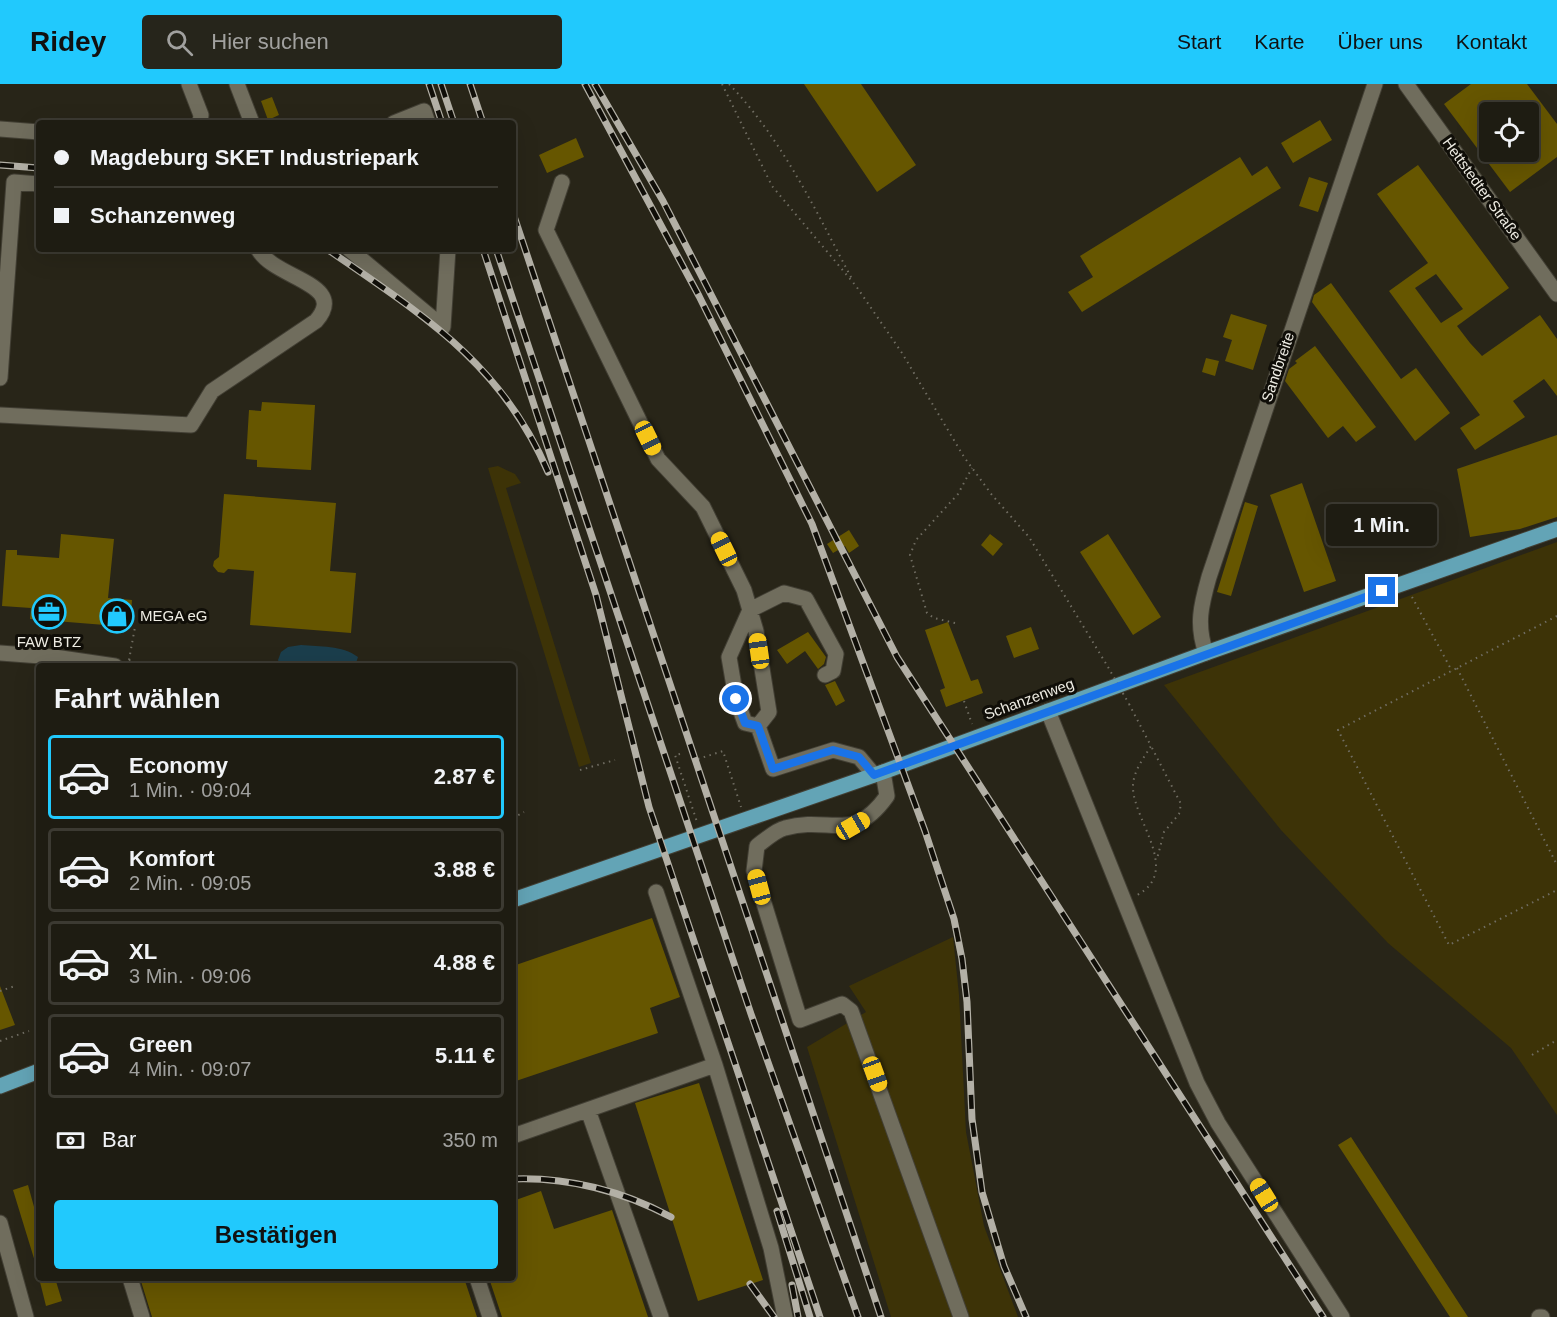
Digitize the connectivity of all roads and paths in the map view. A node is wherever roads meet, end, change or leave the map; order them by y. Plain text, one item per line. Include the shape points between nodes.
1 (189, 84) edge
2 (237, 84) edge
3 (722, 84) edge
4 (729, 84) edge
5 (1375, 84) edge
6 (1406, 84) edge
7 (200, 120) edge
8 (251, 120) edge
9 (402, 120) edge
10 (427, 120) edge
11 (0, 129) edge
12 (36, 132) edge
13 (562, 182) dead end
14 (36, 184) edge
15 (260, 252) edge
16 (353, 252) edge
17 (448, 252) edge
18 (856, 286) junction
19 (1557, 294) edge
20 (0, 378) edge
21 (0, 415) edge
22 (972, 468) junction
23 (1557, 529) edge
24 (1409, 590) dead end
25 (750, 610) junction
26 (1557, 616) edge
27 (955, 623) dead end
28 (135, 627) dead end
29 (0, 653) edge
30 (1206, 653) junction
31 (95, 663) edge
32 (129, 663) edge
33 (1457, 668) junction
34 (1452, 671) junction
35 (825, 675) dead end
36 (964, 701) dead end
37 (1048, 711) junction
38 (972, 725) dead end
39 (758, 726) junction
40 (1151, 746) junction
41 (680, 754) dead end
42 (698, 759) dead end
43 (615, 760) dead end
44 (580, 770) dead end
45 (878, 774) junction
46 (742, 810) dead end
47 (524, 812) dead end
48 (516, 816) edge
49 (698, 824) dead end
50 (1157, 859) junction
51 (1557, 865) edge
52 (1557, 890) edge
53 (656, 892) dead end
54 (516, 899) edge
55 (1125, 902) junction
56 (15, 986) dead end
57 (0, 991) edge
58 (29, 1031) dead end
59 (1557, 1040) edge
60 (0, 1041) edge
61 (1532, 1054) dead end
62 (715, 1065) junction
63 (36, 1072) edge
64 (0, 1086) edge
65 (588, 1110) junction
66 (516, 1135) edge
67 (0, 1222) edge
68 (131, 1281) edge
69 (478, 1281) edge
70 (26, 1317) edge
71 (142, 1317) edge
72 (490, 1317) edge
73 (661, 1317) edge
74 (785, 1317) edge
75 (961, 1317) edge
76 (1342, 1317) edge

1 - 7 street
2 - 8 street
3 - 18 path via 772,186
4 - 18 path via 800,180
5 - 30 street, Sandbreite via 1200,606 1199,627
6 - 19 street, Hettstedter Straße
9 - 10 street via 424,111
11 - 12 street
13 - 25 street via 546,230 658,459 703,507
14 - 20 street via 14,182
15 - 21 street via 273,265 321,291 325,311 212,391 190,425
16 - 17 street via 443,327
18 - 22 path
22 - 27 path via 957,494 916,540 910,555 927,613
22 - 40 path, bridge via 1029,537
23 - 30 main road, Schanzenweg
24 - 34 path
25 - 35 street via 784,593 806,599 836,654 833,671
25 - 39 street via 769,712
25 - 39 street via 729,657 736,699 745,723
26 - 33 path
28 - 32 path
29 - 31 street
30 - 37 main road, Schanzenweg
33 - 34 path
33 - 51 path
34 - 52 path via 1338,730 1449,945
36 - 38 path
37 - 45 main road, Schanzenweg
37 - 55 street
39 - 45 street via 773,769 833,750 859,757
40 - 50 path via 1136,771 1133,787
40 - 50 path via 1182,804 1179,814 1164,831
41 - 49 path via 675,755
42 - 46 path via 723,751
43 - 44 path
45 - 54 main road, Schanzenweg
45 - 75 street via 887,796 874,814 853,826 784,828 757,846 754,871 800,1020 842,1004 851,1011
47 - 48 path
50 - 55 path via 1155,876 1144,891
53 - 62 street
55 - 76 street via 1197,1083 1218,1123
56 - 57 path
58 - 60 path
59 - 61 path
62 - 65 street
62 - 74 street via 763,1220
63 - 64 main road
65 - 66 street
65 - 73 street
67 - 70 street
68 - 71 street
69 - 72 street

